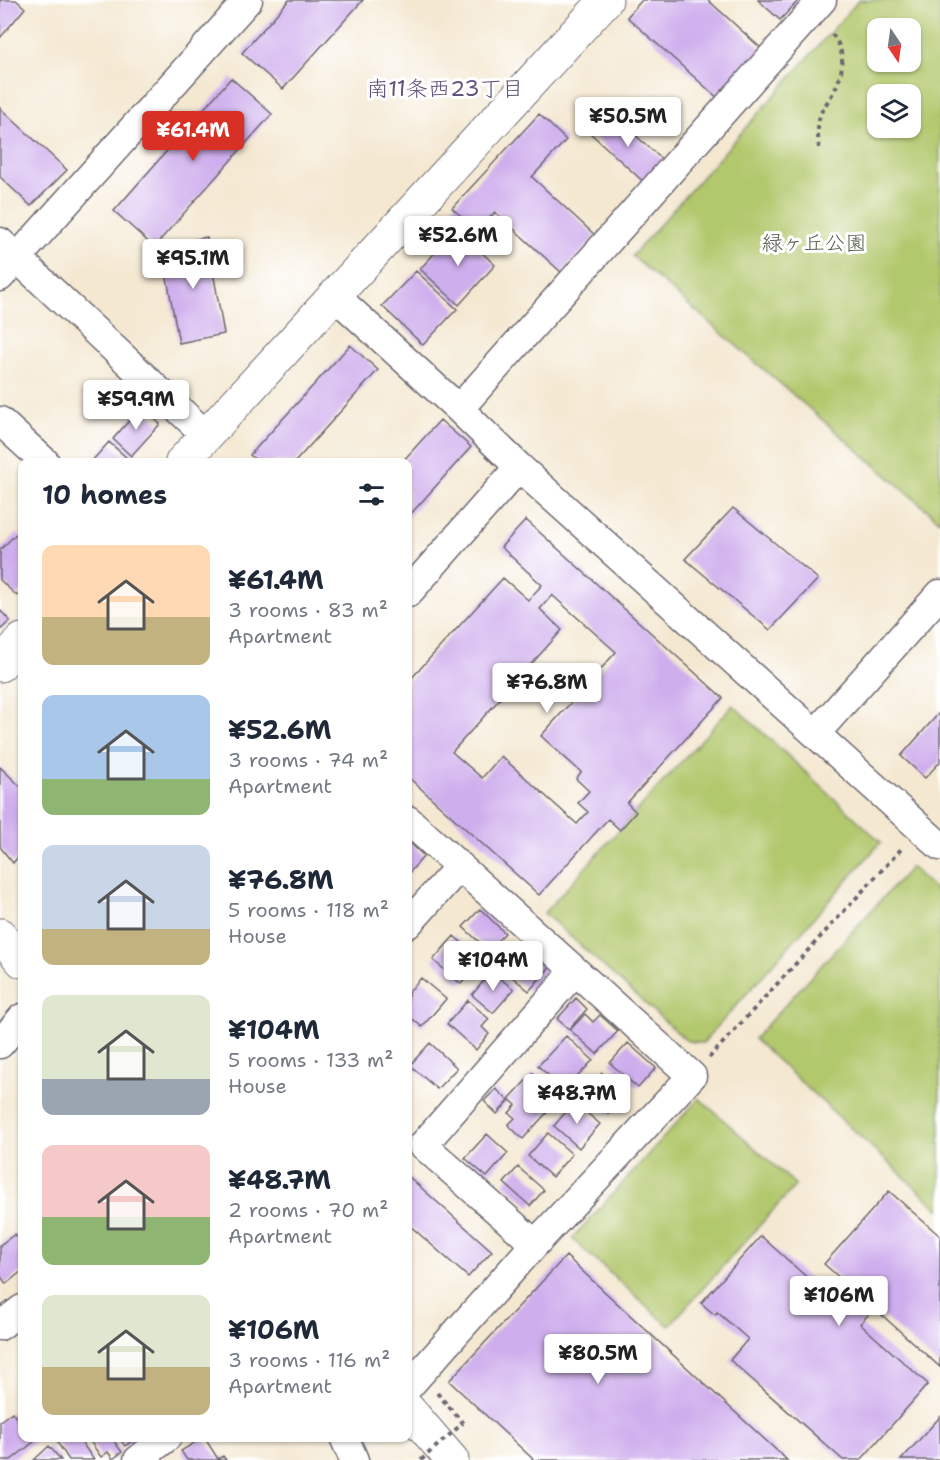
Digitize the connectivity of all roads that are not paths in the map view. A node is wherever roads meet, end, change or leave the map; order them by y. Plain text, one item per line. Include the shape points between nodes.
1 (248, 0) edge
2 (606, 0) edge
3 (823, 13) edge
4 (6, 259) edge
5 (335, 296) junction
6 (459, 409) junction
7 (0, 421) edge
8 (196, 452) edge
9 (41, 458) edge
10 (519, 467) junction
11 (412, 588) edge
12 (940, 594) edge
13 (18, 645) edge
14 (0, 665) edge
15 (816, 734) junction
16 (412, 824) edge
17 (940, 846) edge
18 (460, 866) junction
19 (412, 920) edge
20 (0, 935) edge
21 (18, 956) edge
22 (575, 971) junction
23 (18, 1023) edge
24 (0, 1044) edge
25 (535, 1244) junction
26 (18, 1312) edge
27 (0, 1326) edge
28 (421, 1388) edge
29 (412, 1414) edge
30 (161, 1442) edge
31 (138, 1460) edge
32 (452, 1460) edge

1 - 4 street
2 - 5 street
3 - 6 street
4 - 8 street
5 - 6 street
5 - 8 street
6 - 10 street
7 - 9 street
10 - 11 street
10 - 15 street
12 - 15 street
13 - 14 street
15 - 17 street
16 - 18 street
18 - 19 street
18 - 22 street
20 - 21 street
22 - 25 street via 423,1145
22 - 25 street via 692,1076
23 - 24 street
25 - 28 street
26 - 27 street
29 - 32 street
30 - 31 street

